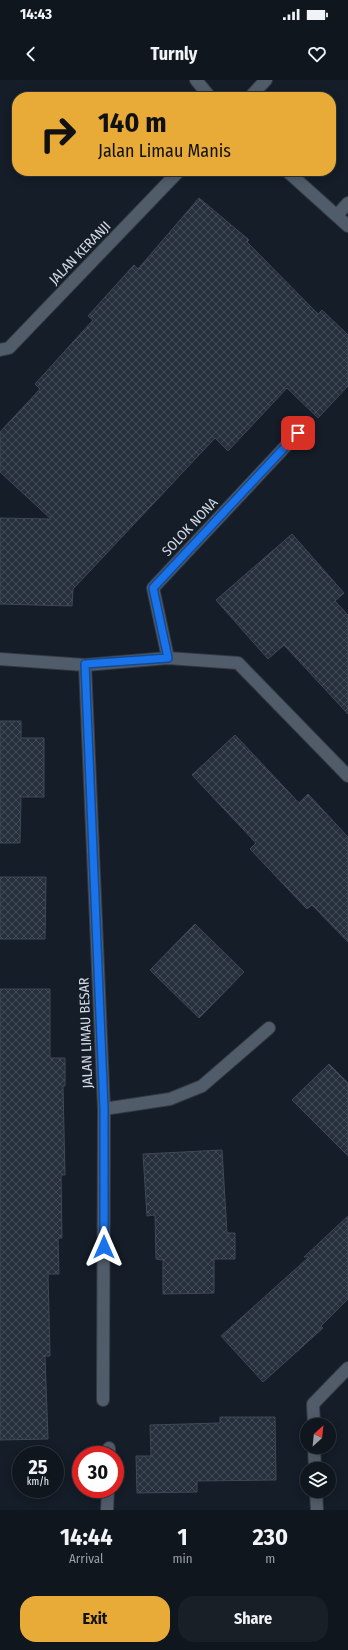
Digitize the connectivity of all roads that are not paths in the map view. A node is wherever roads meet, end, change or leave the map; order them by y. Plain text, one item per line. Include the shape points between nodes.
1 (196, 80) edge
2 (266, 80) edge
3 (206, 92) edge
4 (255, 92) edge
5 (174, 176) edge
6 (293, 176) edge
7 (348, 203) edge
8 (337, 215) junction
9 (348, 226) edge
10 (0, 350) edge
11 (298, 433) dead end
12 (168, 658) junction
13 (0, 659) edge
14 (85, 664) junction
15 (348, 776) edge
16 (270, 1028) dead end
17 (104, 1109) junction
18 (348, 1368) edge
19 (103, 1400) dead end
20 (314, 1418) edge
21 (108, 1498) edge
22 (316, 1498) edge
23 (107, 1510) edge
24 (317, 1510) edge

1 - 3 street
2 - 4 street
5 - 10 street, JALAN KERANJI via 9,348
6 - 8 street
7 - 8 street
8 - 9 street
11 - 12 street, SOLOK NONA via 153,588
12 - 14 street
12 - 15 street via 238,663
13 - 14 street
14 - 17 street, JALAN LIMAU BESAR
16 - 17 street via 202,1086 170,1099
17 - 19 street, JALAN LIMAU BESAR
18 - 20 street via 313,1404
21 - 23 street
22 - 24 street

